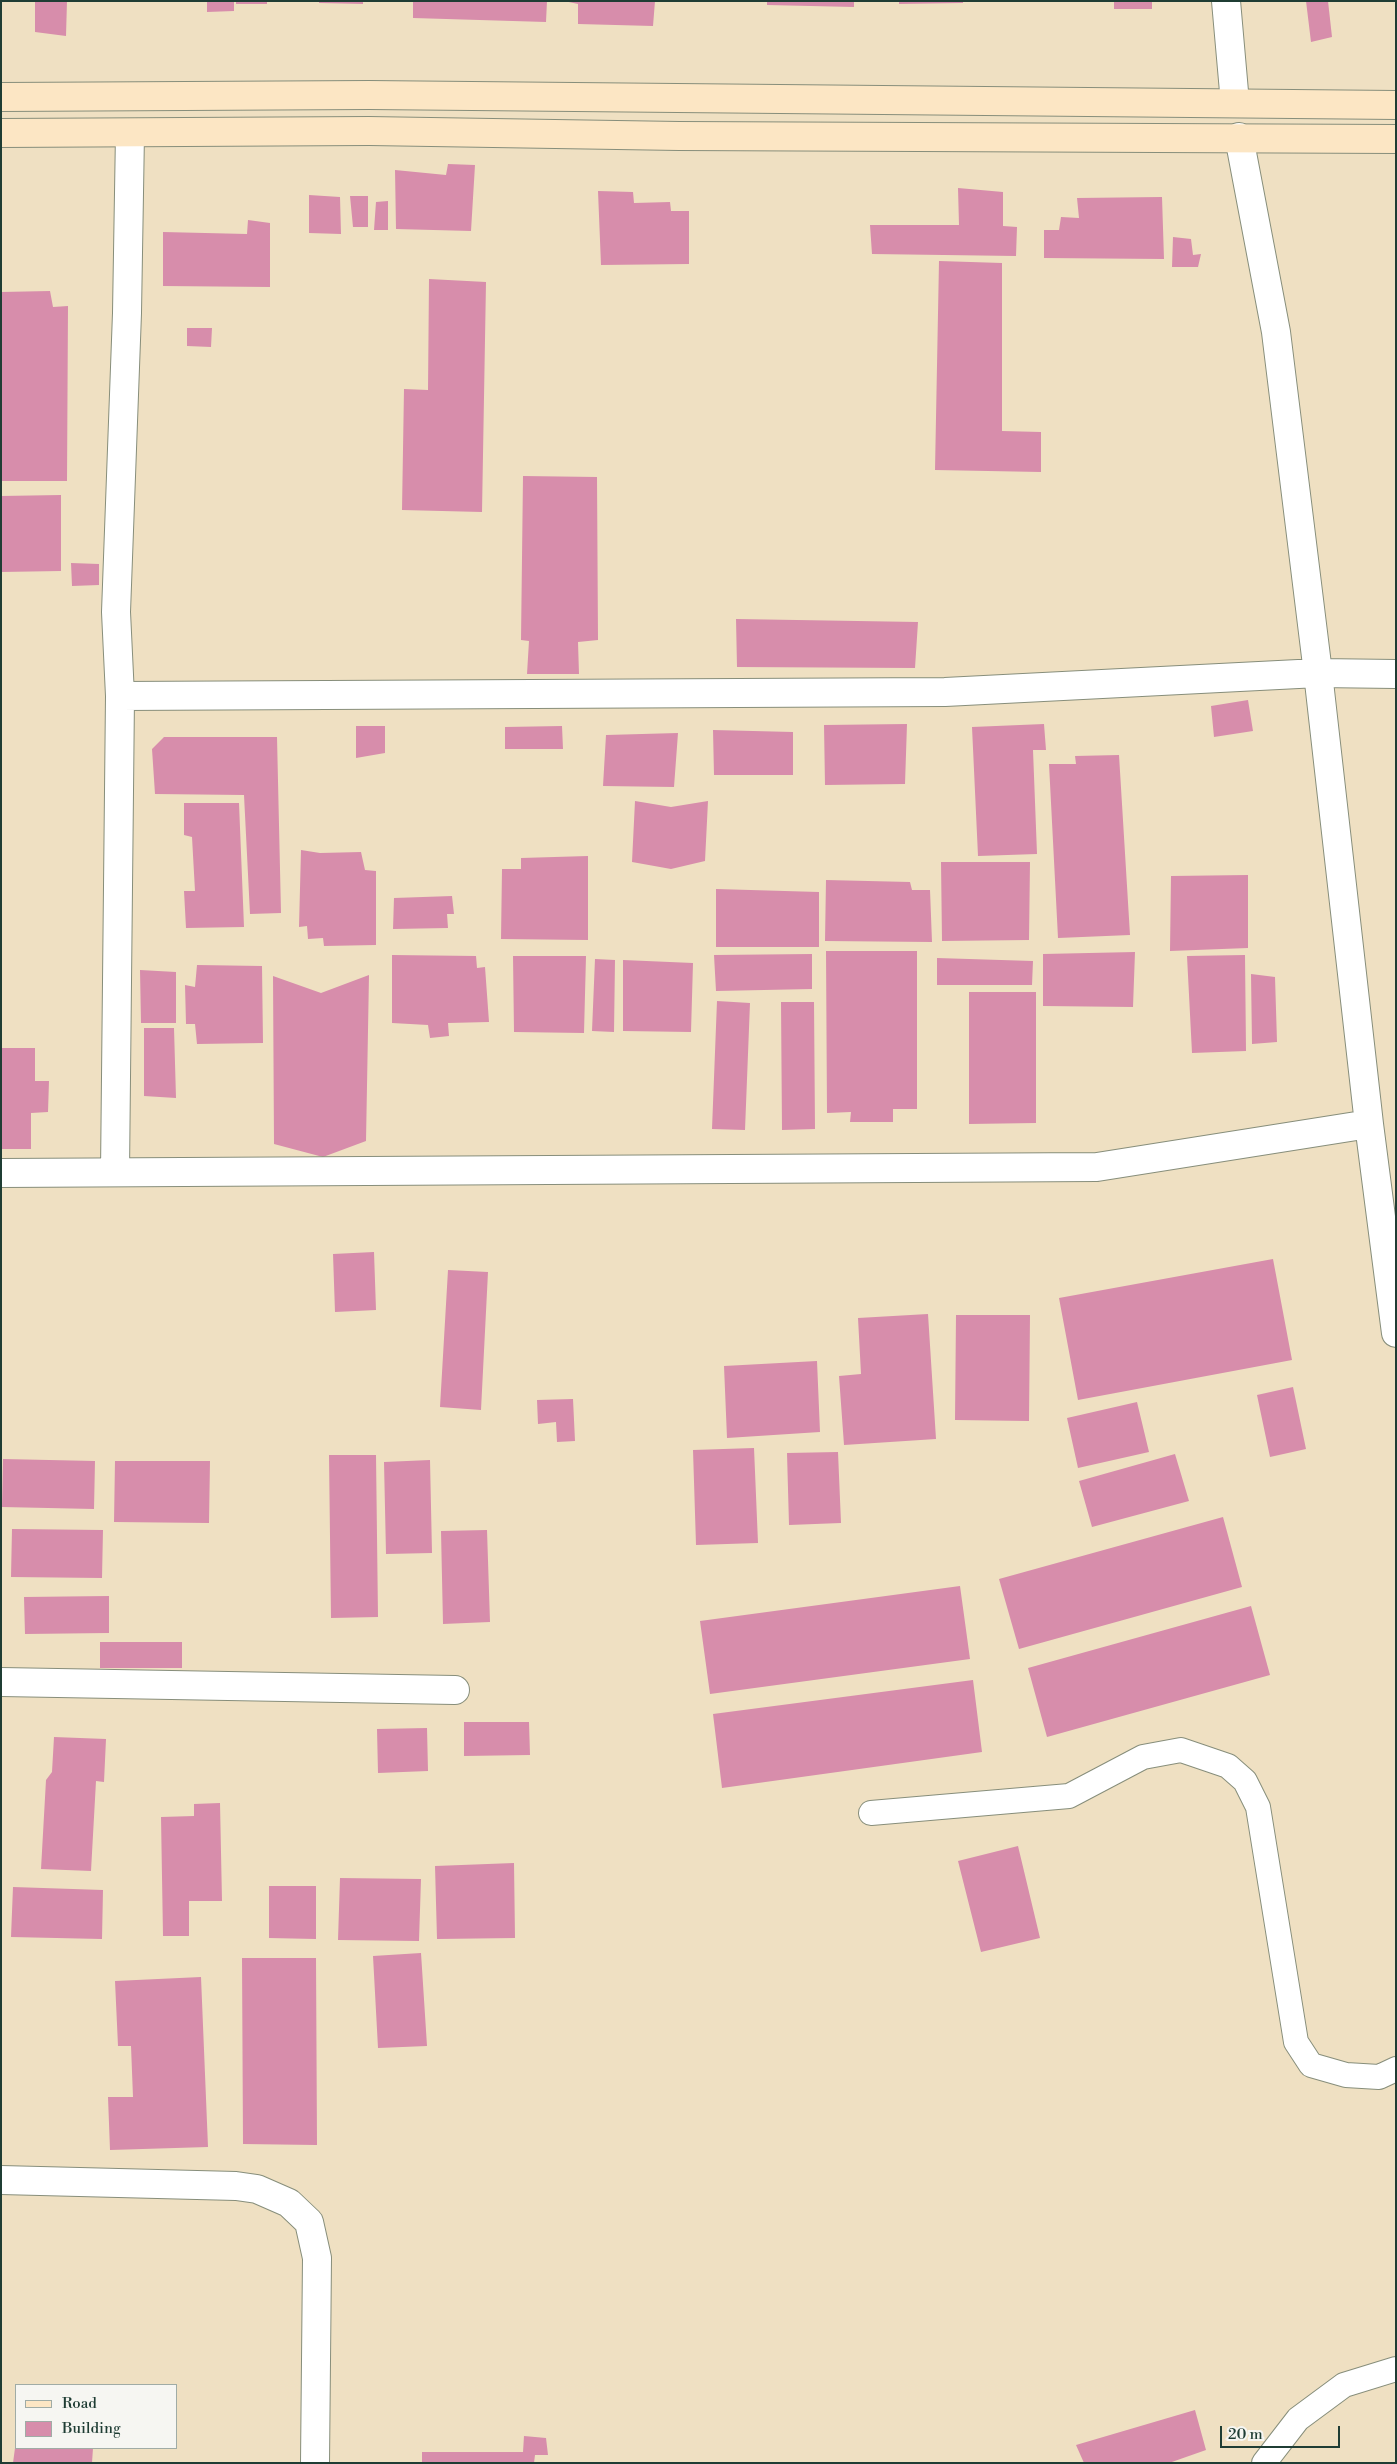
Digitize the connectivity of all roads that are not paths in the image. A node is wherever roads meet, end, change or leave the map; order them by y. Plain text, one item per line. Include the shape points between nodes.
1 (1226, 1) edge
2 (1, 97) edge
3 (1235, 103) junction
4 (1396, 105) edge
5 (1, 132) edge
6 (130, 133) junction
7 (1239, 137) junction
8 (1396, 139) edge
9 (1318, 673) junction
10 (1396, 674) edge
11 (120, 696) junction
12 (1369, 1124) junction
13 (115, 1172) junction
14 (1, 1173) edge
15 (1396, 1333) edge
16 (1, 1682) edge
17 (455, 1690) dead end
18 (871, 1812) dead end
19 (1396, 2070) edge
20 (1, 2180) edge
21 (1396, 2369) edge
22 (315, 2463) edge
23 (1264, 2463) edge

1 - 3 street
2 - 3 main road via 369,95
3 - 4 main road
5 - 6 main road
6 - 7 main road via 369,131 679,136
6 - 11 street via 116,612
7 - 8 main road
7 - 9 street via 1276,332
9 - 10 street
9 - 11 street via 944,692
9 - 12 street
11 - 13 street
12 - 13 street via 1097,1167
12 - 15 street
13 - 14 street
16 - 17 street
18 - 19 lane via 1069,1796 1143,1757 1181,1750 1228,1766 1245,1780 1258,1807 1296,2042 1311,2065 1346,2076 1378,2077
20 - 22 street via 236,2186 257,2189 289,2203 309,2222 317,2258
21 - 23 lane via 1344,2385 1298,2419

